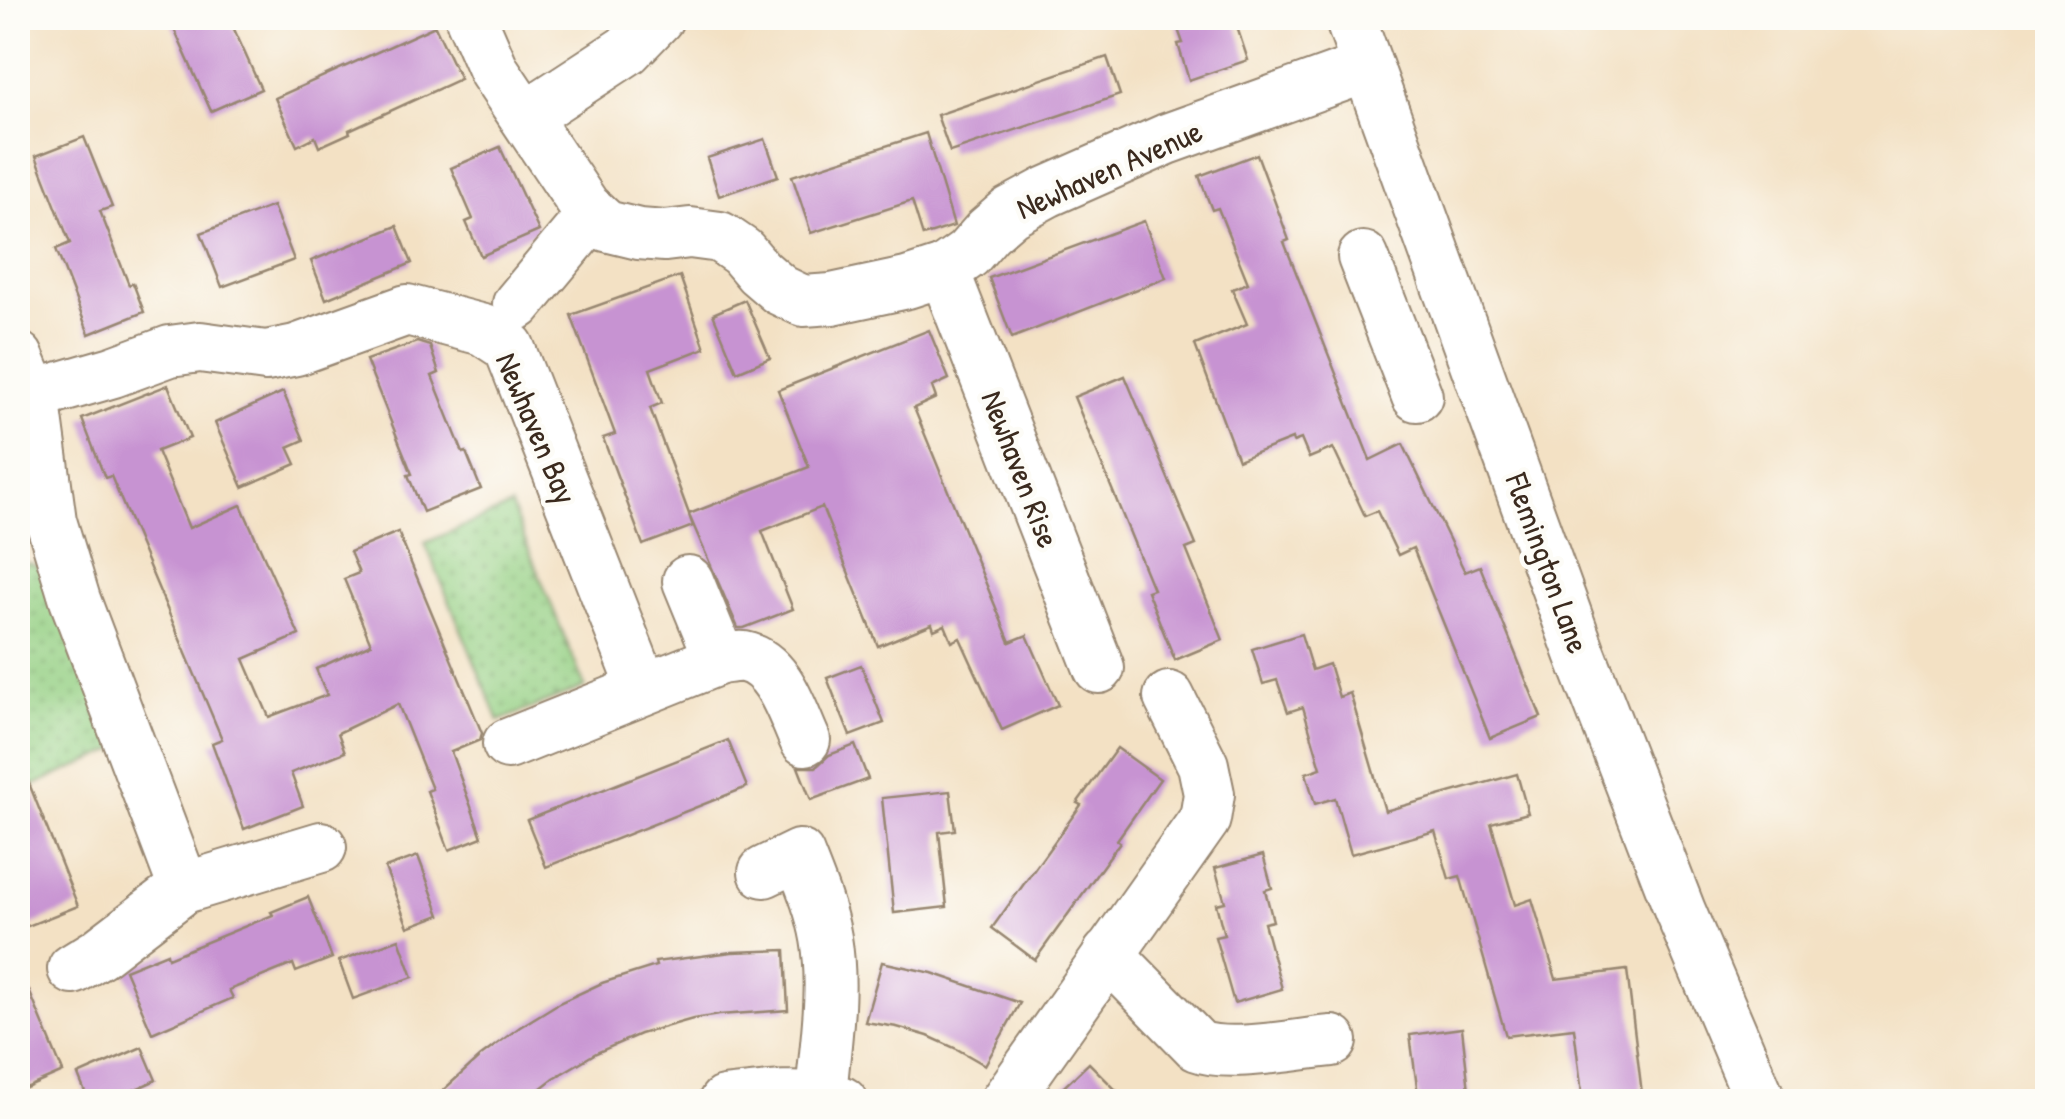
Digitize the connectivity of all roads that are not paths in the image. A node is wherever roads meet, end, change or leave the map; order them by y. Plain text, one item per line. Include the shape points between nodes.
1 (472, 18) edge
2 (658, 18) edge
3 (1350, 18) edge
4 (1367, 67) junction
5 (526, 116) junction
6 (593, 214) junction
7 (1363, 257) dead end
8 (944, 271) junction
9 (1452, 302) junction
10 (518, 304) dead end
11 (1388, 323) junction
12 (26, 376) edge
13 (1417, 396) dead end
14 (37, 545) edge
15 (688, 581) dead end
16 (720, 659) junction
17 (1098, 668) dead end
18 (642, 688) junction
19 (1169, 697) dead end
20 (805, 740) dead end
21 (508, 744) dead end
22 (321, 847) dead end
23 (764, 872) dead end
24 (184, 888) junction
25 (1108, 954) junction
26 (73, 968) dead end
27 (1332, 1041) dead end
28 (832, 1099) edge
29 (724, 1102) edge
30 (1004, 1102) edge
31 (1761, 1102) edge

1 - 5 street via 494,71
2 - 5 street via 628,50
3 - 4 street, Flemington Lane
4 - 8 street, Newhaven Avenue via 1167,139 1047,192 1010,212
4 - 9 street, Flemington Lane
5 - 6 street
6 - 8 street, Newhaven Avenue via 606,226 639,234 720,237 780,290 803,301
6 - 10 street
7 - 11 street
8 - 17 street, Newhaven Rise
9 - 11 street
9 - 31 street, Flemington Lane via 1680,911
11 - 13 street
12 - 14 street, Newhaven Bay via 51,521
12 - 18 street, Newhaven Bay via 113,372 200,348 266,356 407,310 483,330 509,348
14 - 24 street, Newhaven Bay via 75,600
15 - 16 street
16 - 18 street
16 - 20 street via 742,656 766,668
18 - 21 street
19 - 25 street via 1203,764 1209,794 1204,819
22 - 24 street
23 - 28 street via 799,855 818,901 827,940
24 - 26 street
25 - 27 street via 1208,1050
25 - 30 street
28 - 29 street

